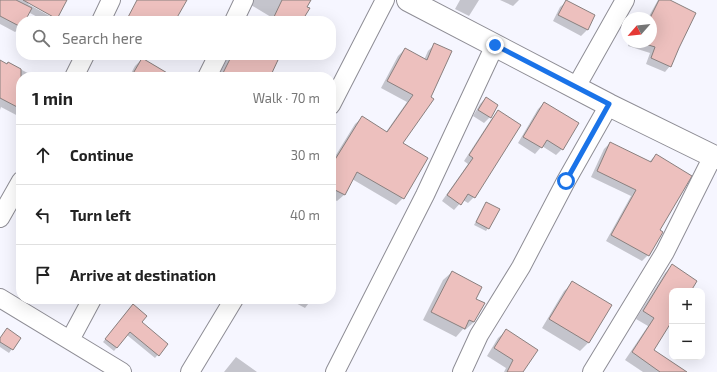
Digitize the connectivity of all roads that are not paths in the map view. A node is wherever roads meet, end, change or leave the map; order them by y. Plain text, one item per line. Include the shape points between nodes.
1 (111, 0) edge
2 (244, 0) edge
3 (386, 0) edge
4 (408, 0) edge
5 (625, 0) edge
6 (103, 16) edge
7 (236, 16) edge
8 (495, 45) junction
9 (82, 60) edge
10 (216, 60) edge
11 (76, 72) edge
12 (210, 72) edge
13 (576, 87) junction
14 (336, 95) edge
15 (609, 104) junction
16 (715, 157) edge
17 (16, 190) edge
18 (0, 218) edge
19 (0, 298) edge
20 (89, 304) edge
21 (231, 304) edge
22 (70, 340) junction
23 (122, 372) edge
24 (190, 372) edge
25 (334, 372) edge
26 (462, 372) edge
27 (592, 372) edge

1 - 6 street
2 - 7 street
3 - 14 street
4 - 8 street
5 - 13 street
8 - 13 street
8 - 25 street via 425,195
9 - 11 street
10 - 12 street
13 - 15 street
15 - 16 street
15 - 26 street via 521,267 479,335
16 - 27 street via 664,252
17 - 18 street
19 - 22 street
20 - 22 street
21 - 24 street
22 - 23 street

